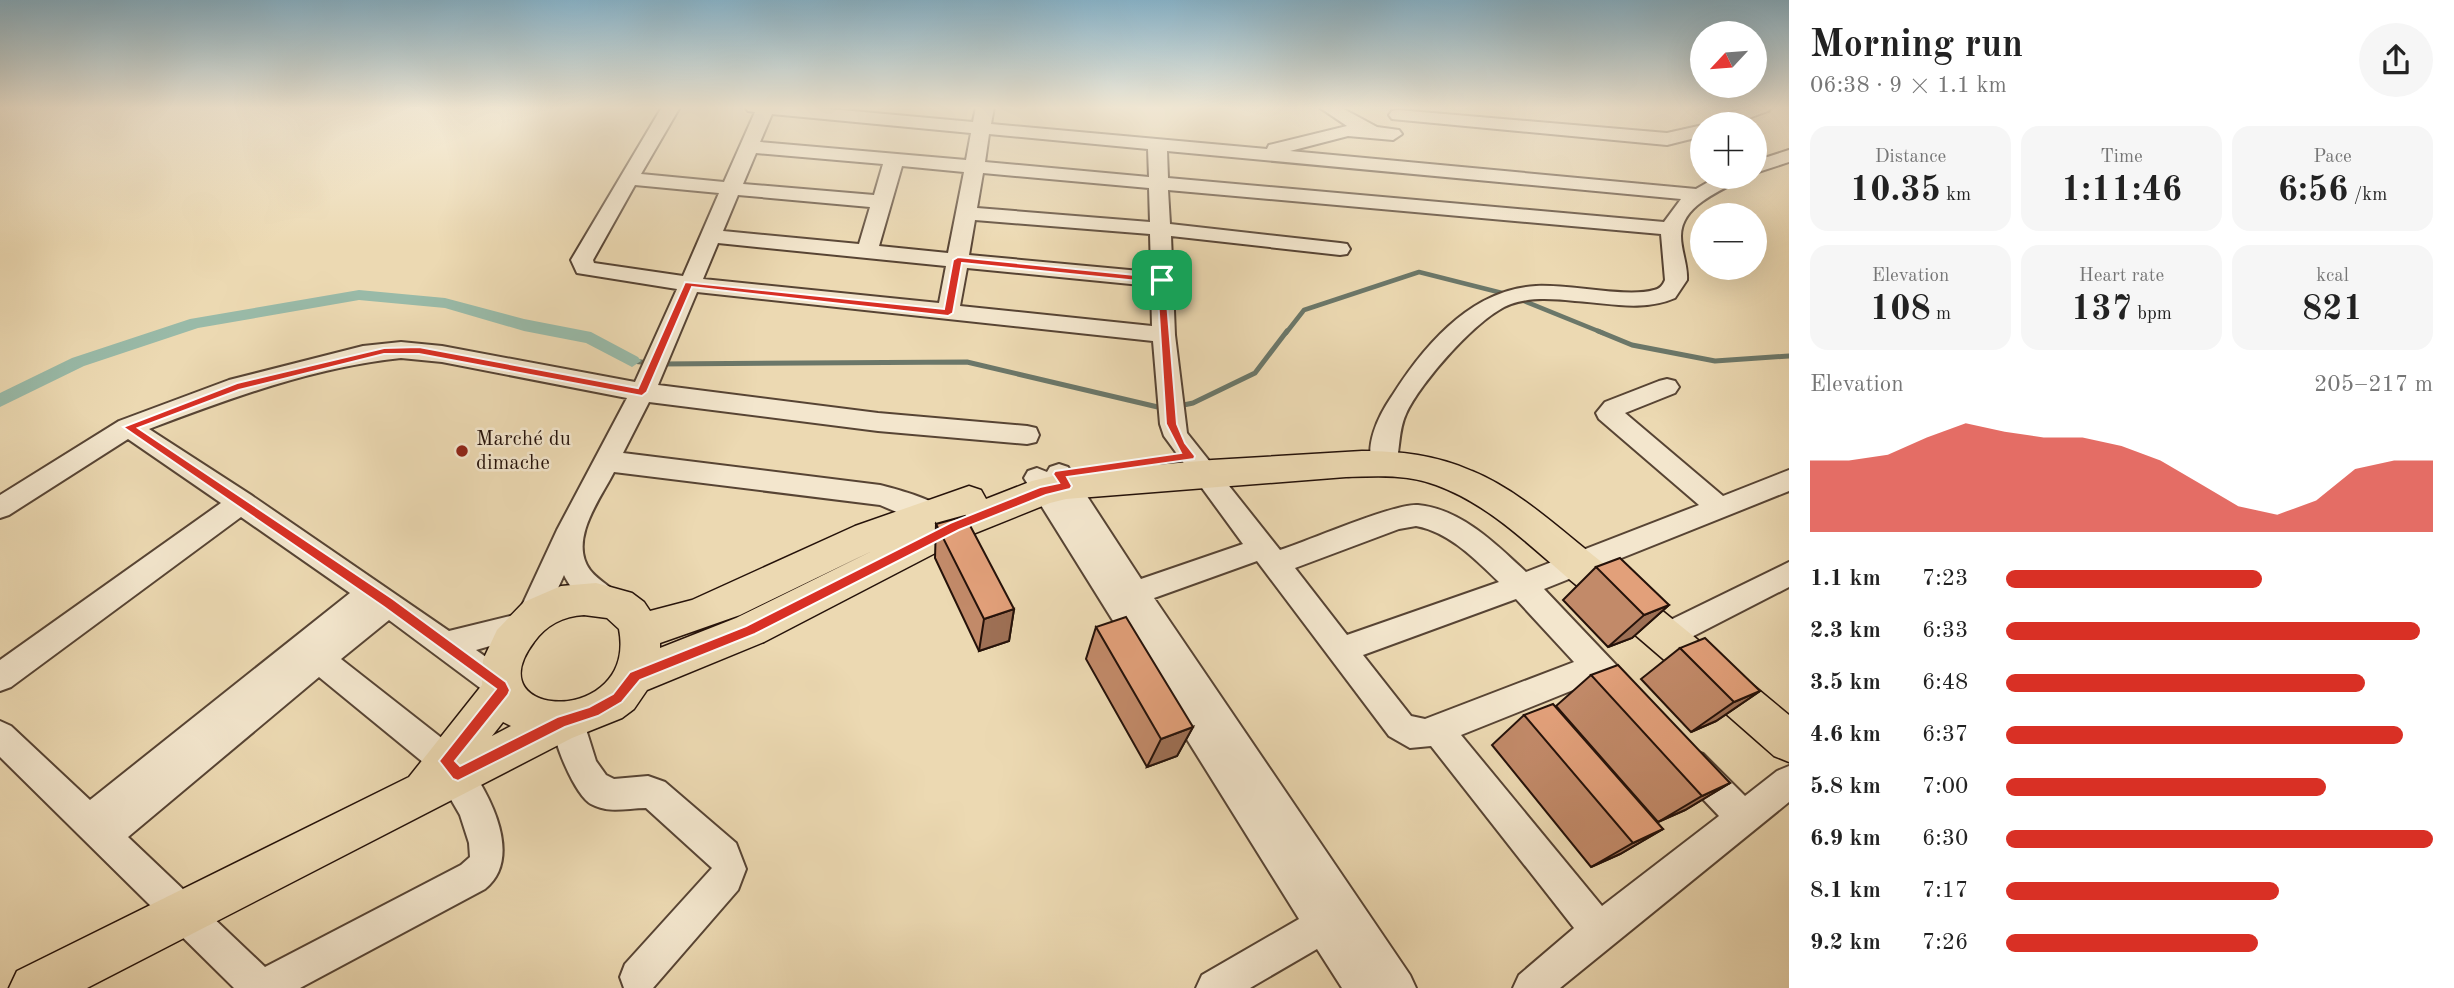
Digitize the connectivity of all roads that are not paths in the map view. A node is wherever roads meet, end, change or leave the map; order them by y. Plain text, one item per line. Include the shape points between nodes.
1 (644, 153) edge
2 (748, 153) edge
3 (818, 153) edge
4 (976, 153) edge
5 (1157, 153) edge
6 (1262, 153) edge
7 (1402, 153) edge
8 (1789, 156) edge
9 (894, 160) junction
10 (1767, 163) edge
11 (973, 167) junction
12 (1402, 167) junction
13 (629, 179) junction
14 (1158, 184) junction
15 (732, 188) junction
16 (1710, 189) edge
17 (1699, 195) junction
18 (881, 202) junction
19 (1412, 205) junction
20 (965, 213) junction
21 (1160, 229) junction
22 (1671, 229) junction
23 (711, 236) junction
24 (1340, 249) dead end
25 (867, 251) junction
26 (958, 260) junction
27 (1162, 280) junction
28 (688, 284) junction
29 (948, 313) junction
30 (1164, 335) junction
31 (645, 385) junction
32 (1667, 387) dead end
33 (128, 427) junction
34 (1027, 435) dead end
35 (1383, 456) junction
36 (607, 461) junction
37 (1198, 464) junction
38 (1789, 480) edge
39 (1051, 482) junction
40 (242, 502) junction
41 (0, 508) edge
42 (1720, 509) junction
43 (942, 519) junction
44 (571, 530) junction
45 (1269, 556) junction
46 (1589, 561) junction
47 (1789, 574) edge
48 (1521, 586) junction
49 (1124, 596) junction
50 (380, 597) junction
51 (607, 601) junction
52 (526, 622) junction
53 (640, 630) junction
54 (1675, 631) junction
55 (325, 643) junction
56 (445, 645) junction
57 (1340, 650) junction
58 (1597, 667) junction
59 (635, 676) junction
60 (0, 677) edge
61 (502, 688) junction
62 (1625, 696) edge
63 (1789, 715) edge
64 (565, 721) junction
65 (1437, 729) junction
66 (0, 736) edge
67 (1789, 742) edge
68 (1671, 743) edge
69 (442, 777) junction
70 (1789, 782) edge
71 (1745, 819) junction
72 (96, 829) junction
73 (185, 914) junction
74 (1335, 919) junction
75 (1599, 931) junction
76 (638, 977) dead end
77 (34, 988) edge
78 (261, 988) edge
79 (1215, 988) edge
80 (1363, 988) edge
81 (1397, 988) edge
82 (1532, 988) edge

1 - 13 street
2 - 15 street
3 - 9 street
4 - 11 street
5 - 14 street
6 - 12 street
7 - 12 street
8 - 10 street
9 - 11 street
9 - 18 street
11 - 14 street
11 - 20 street
12 - 17 street
12 - 19 street
13 - 15 street
13 - 28 street via 582,260 585,268
14 - 19 street
14 - 21 street
15 - 18 street
15 - 23 street
16 - 17 street
17 - 22 street
18 - 25 street
19 - 22 street
20 - 21 street
20 - 26 street
21 - 24 street
21 - 27 street
22 - 35 street via 1676,283 1669,292 1632,298 1509,297 1477,314 1402,396 1388,423
23 - 25 street
23 - 28 street
25 - 26 street
26 - 27 street
26 - 29 street
27 - 30 street
28 - 29 street
28 - 31 street
29 - 30 street
30 - 37 street via 1172,424
31 - 33 street via 419,350 384,351 237,386
31 - 34 street via 878,422
31 - 36 street
32 - 42 street via 1608,413
33 - 40 street
33 - 41 street
35 - 37 main road
35 - 46 main road via 1482,490
36 - 43 street via 869,493
36 - 44 street
37 - 39 main road
37 - 45 street
38 - 42 street
39 - 43 main road
39 - 49 street
40 - 50 street
40 - 60 street
42 - 46 street
43 - 53 main road via 866,536 697,616
43 - 59 main road via 750,630
44 - 51 street via 569,551 575,570 587,588
44 - 52 street
45 - 48 street via 1417,515 1435,517 1453,526
45 - 49 street
45 - 57 street
46 - 48 street
46 - 54 main road
47 - 54 street
48 - 57 street
48 - 58 street
49 - 74 street
50 - 55 street
50 - 56 street
51 - 52 main road via 581,598 554,604
51 - 53 main road via 632,617
52 - 56 street
52 - 61 main road via 507,644 500,665
53 - 59 main road via 643,652
54 - 63 main road
54 - 67 main road
55 - 69 street
55 - 72 street
56 - 61 street
57 - 65 street via 1400,726 1417,735
58 - 62 street
58 - 65 street
59 - 64 main road via 618,698
61 - 64 main road via 516,708 536,719
61 - 69 main road
64 - 69 main road
64 - 76 street via 599,792 612,796 653,793 728,862 726,878
65 - 75 street
66 - 72 street
68 - 71 street
69 - 73 main road
69 - 78 street via 482,831 487,854 484,867 473,877
70 - 71 street
71 - 75 street
72 - 73 street
73 - 77 main road
73 - 78 street
74 - 79 street
74 - 80 street
74 - 81 street
75 - 82 street

